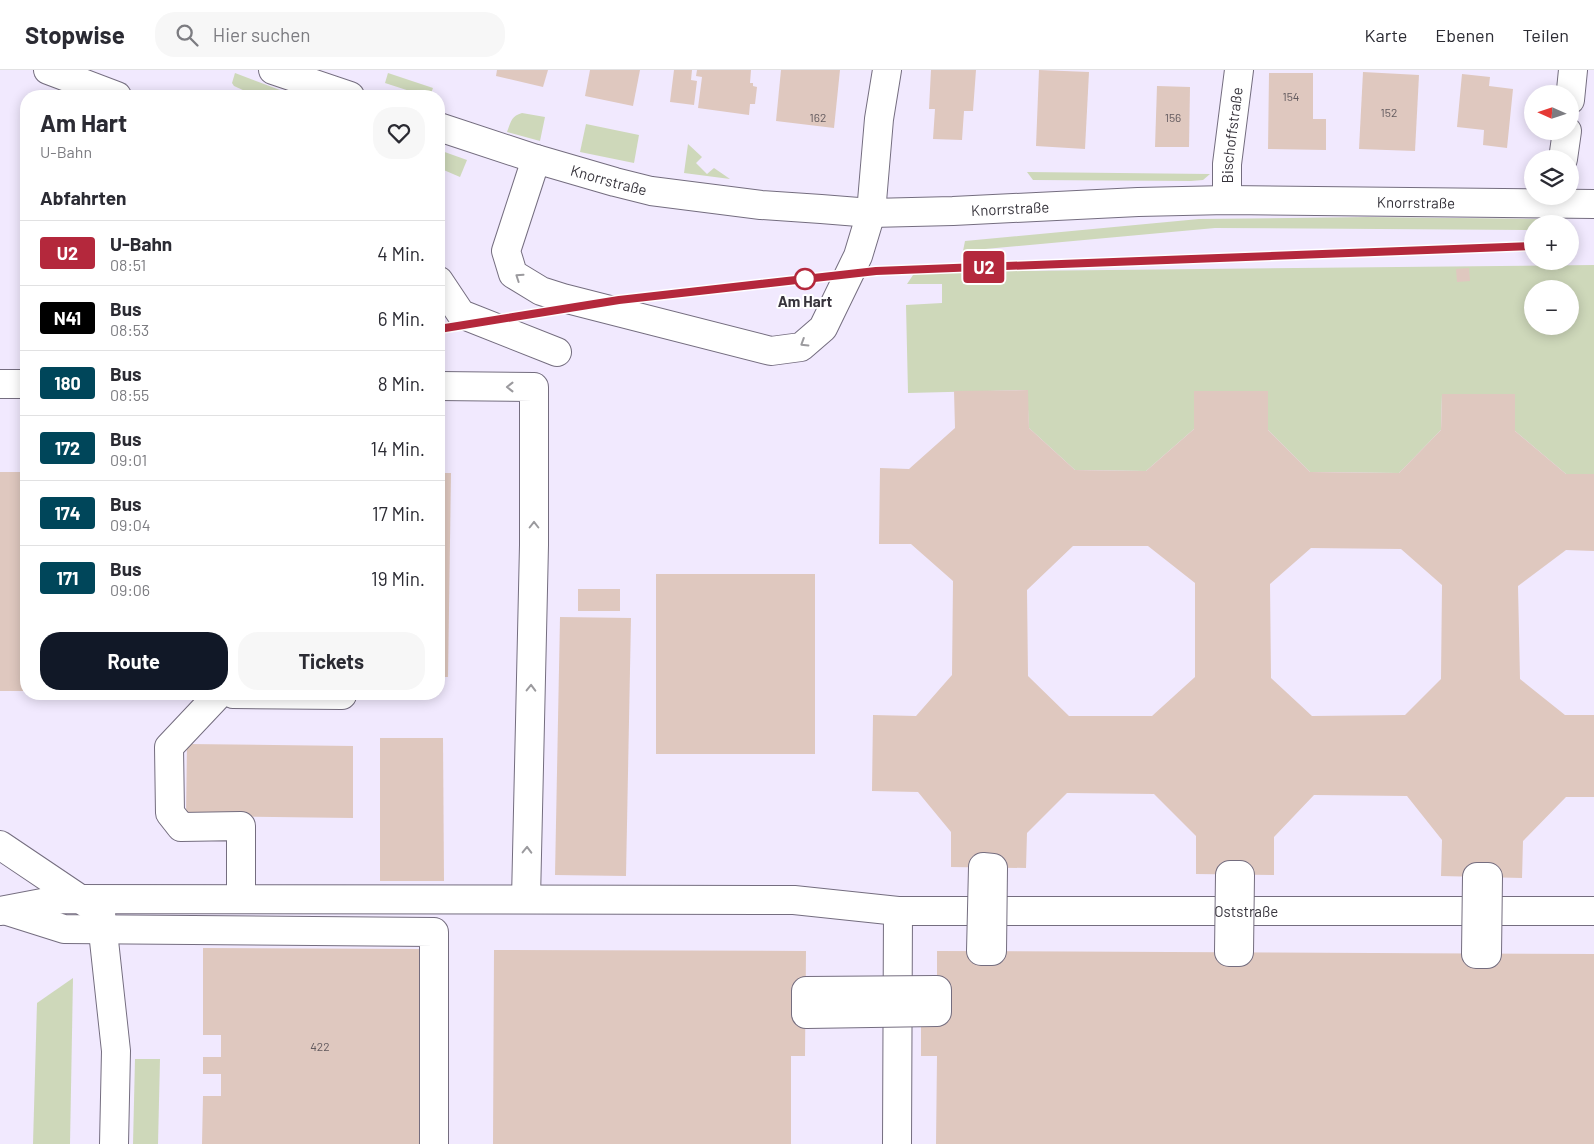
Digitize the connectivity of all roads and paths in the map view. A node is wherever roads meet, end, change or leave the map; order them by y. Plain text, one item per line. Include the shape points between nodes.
1 (48, 70) edge
2 (273, 70) edge
3 (887, 70) edge
4 (1239, 70) edge
5 (1573, 70) edge
6 (1572, 85) edge
7 (101, 90) edge
8 (332, 90) edge
9 (445, 129) edge
10 (536, 159) junction
11 (1227, 200) junction
12 (1524, 200) edge
13 (1579, 202) edge
14 (1594, 204) edge
15 (872, 213) junction
16 (445, 290) edge
17 (557, 352) dead end
18 (0, 384) edge
19 (20, 384) edge
20 (445, 386) edge
21 (213, 700) edge
22 (0, 845) edge
23 (241, 899) junction
24 (526, 899) junction
25 (2, 911) edge
26 (898, 911) junction
27 (1594, 911) edge
28 (114, 1144) edge
29 (434, 1144) edge
30 (897, 1144) edge

1 - 7 street
2 - 8 street
3 - 15 street via 879,119
4 - 11 street, Bischoffstraße via 1227,164
5 - 6 street
9 - 10 street, Knorrstraße
10 - 15 street, Knorrstraße via 651,191 761,205
15 -> 10 street via 858,256 823,328 801,347 771,351 563,298 513,274 506,251
11 - 12 street, Knorrstraße
11 - 15 street, Knorrstraße
13 - 14 street, Knorrstraße
16 - 17 street via 461,314
18 - 19 street
24 -> 20 street via 534,387
21 - 23 street via 169,747 170,813 181,827 241,826
22 - 28 street via 101,913 116,1051
23 - 24 street, Oststraße
23 - 25 street, Oststraße via 63,899
24 - 26 street, Oststraße via 794,900
25 - 29 street via 64,929 434,932
26 - 27 street, Oststraße
26 - 30 street

